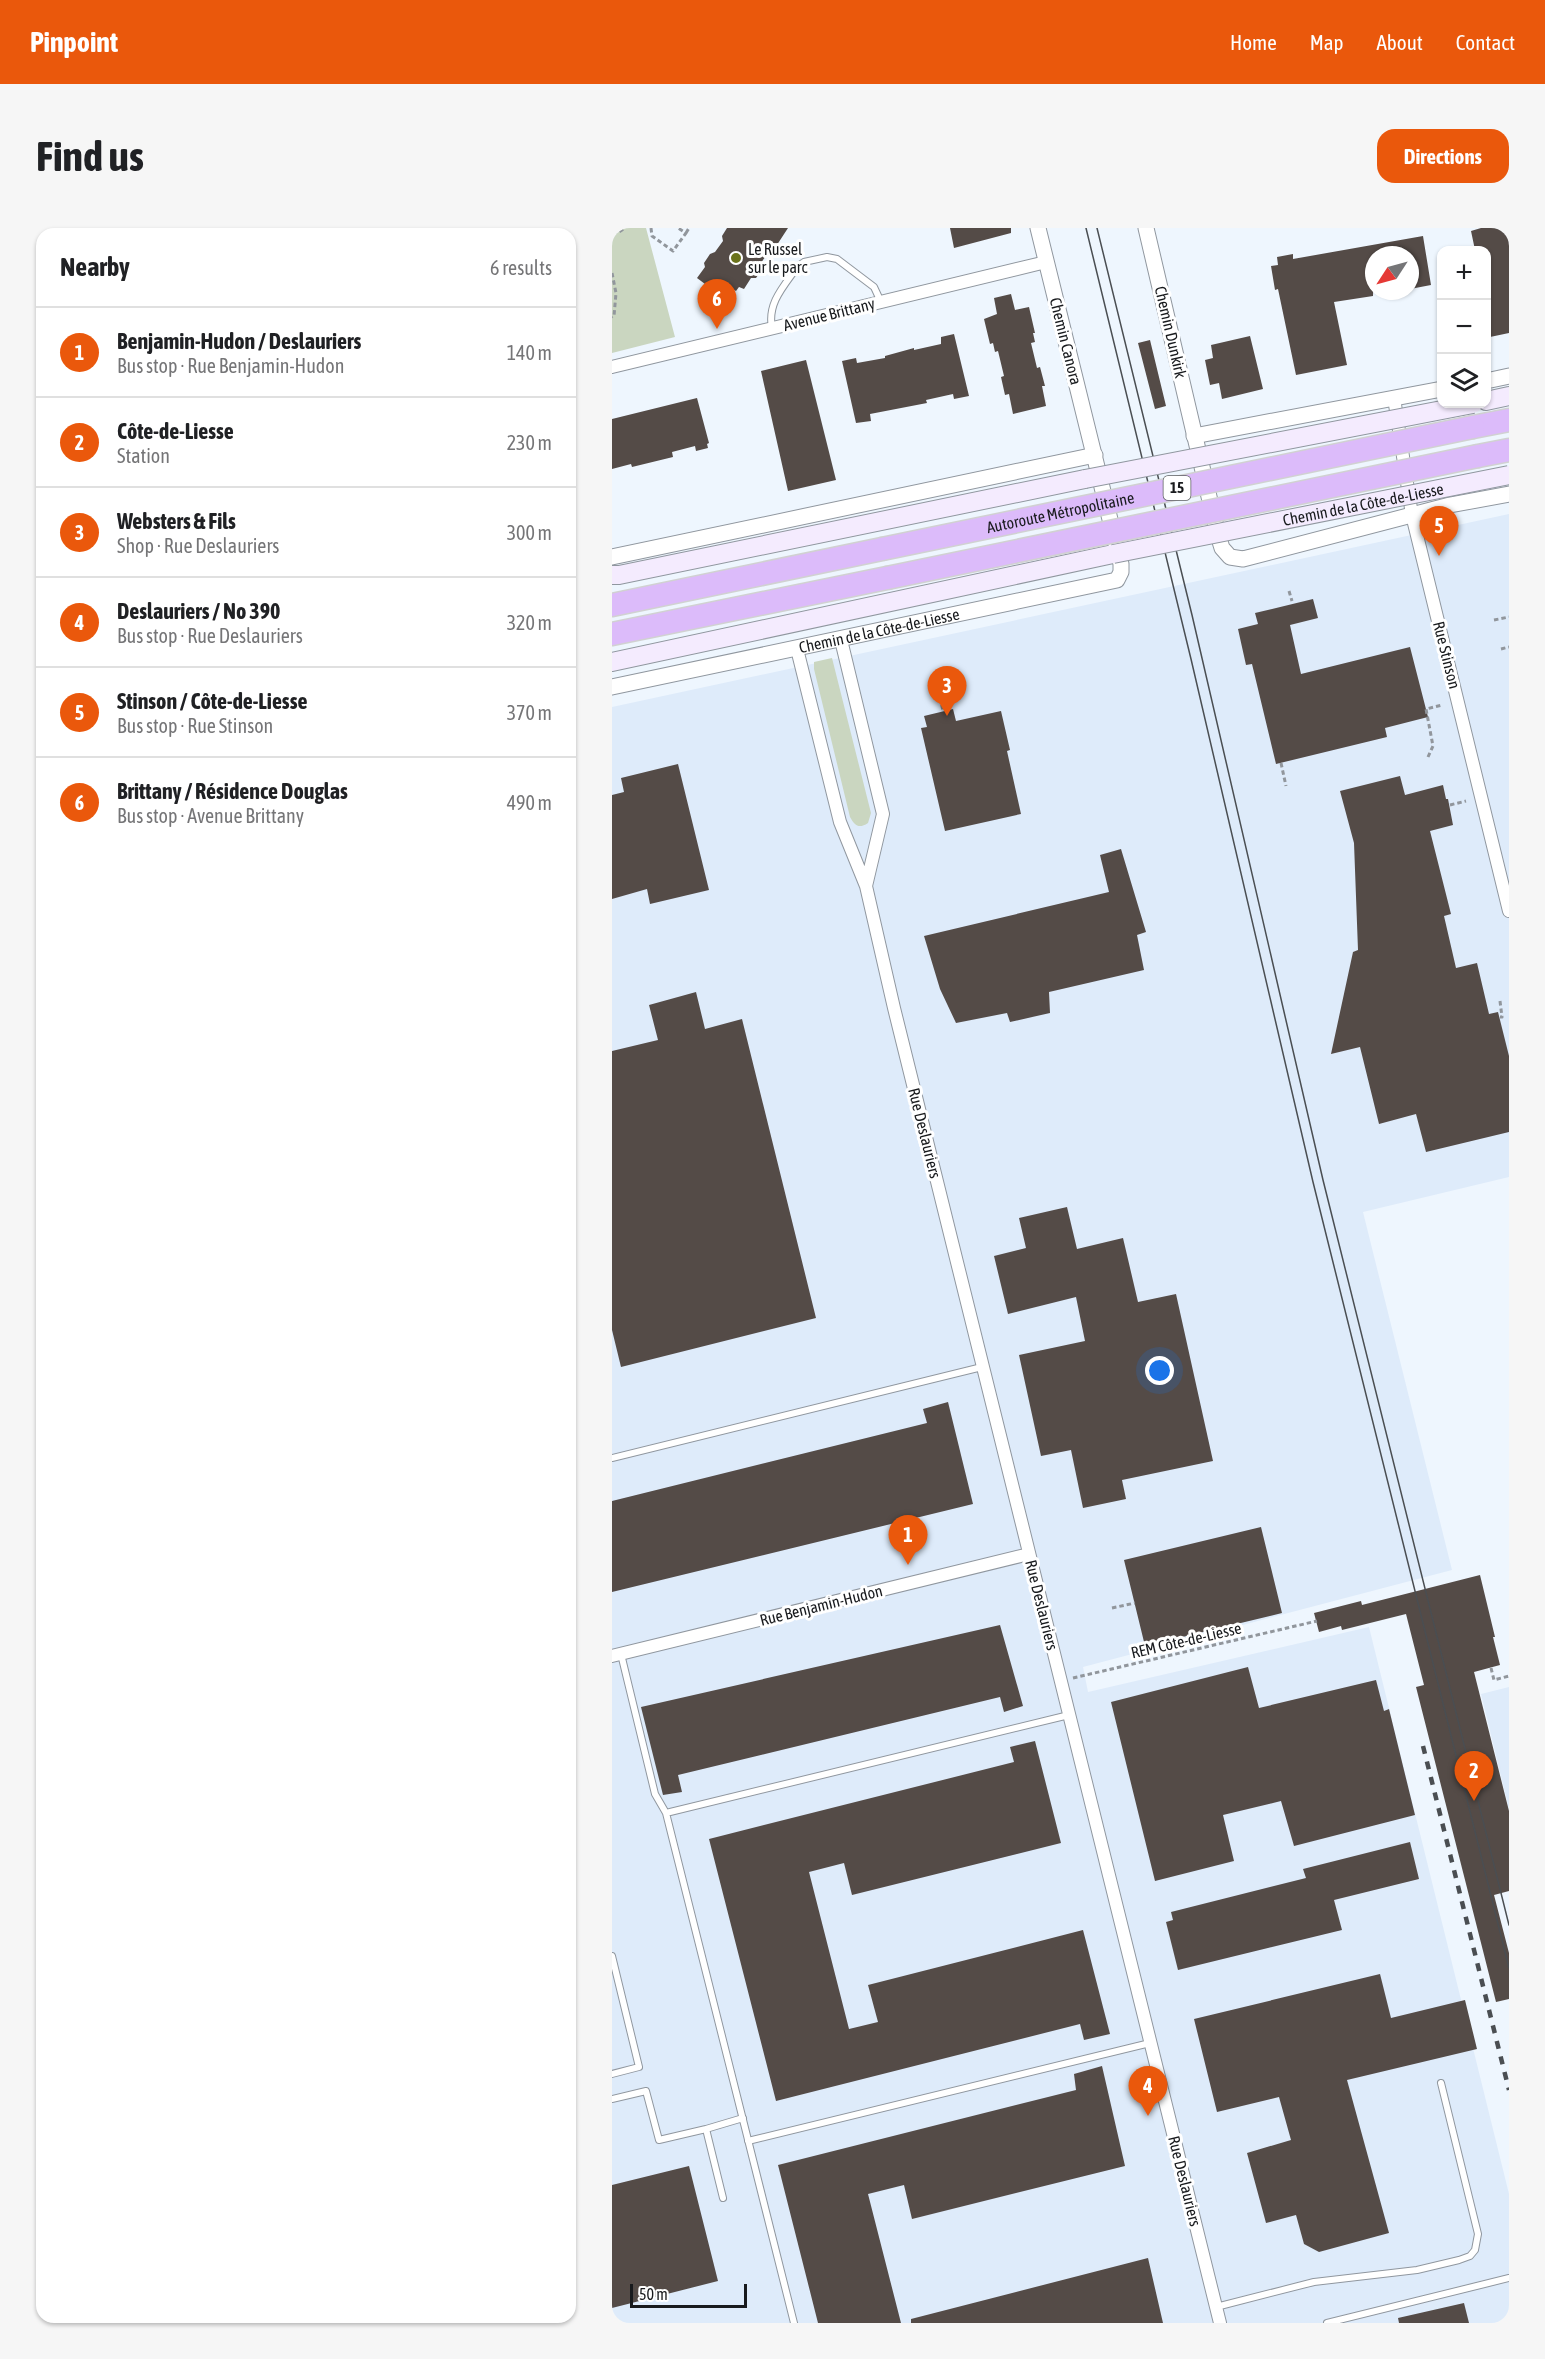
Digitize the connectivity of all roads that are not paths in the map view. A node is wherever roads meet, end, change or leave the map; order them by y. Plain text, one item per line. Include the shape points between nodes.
1 (1038, 228) edge
2 (1147, 228) edge
3 (1047, 262) junction
4 (881, 302) junction
5 (772, 328) junction
6 (612, 368) edge
7 (1509, 376) edge
8 (1491, 380) edge
9 (1437, 390) edge
10 (1508, 396) edge
11 (1394, 398) junction
12 (1491, 400) edge
13 (1452, 408) edge
14 (1509, 420) edge
15 (1194, 436) junction
16 (1509, 450) edge
17 (1095, 455) junction
18 (1509, 475) edge
19 (1509, 494) edge
20 (1412, 515) junction
21 (612, 557) edge
22 (612, 575) edge
23 (612, 605) edge
24 (612, 634) edge
25 (841, 640) junction
26 (797, 649) junction
27 (612, 662) edge
28 (612, 687) edge
29 (866, 886) junction
30 (1508, 906) edge
31 (983, 1367) junction
32 (612, 1458) edge
33 (1029, 1554) junction
34 (617, 1655) edge
35 (1069, 1715) junction
36 (666, 1813) junction
37 (612, 1956) edge
38 (1151, 2043) junction
39 (612, 2074) edge
40 (1441, 2083) dead end
41 (612, 2099) edge
42 (743, 2118) junction
43 (706, 2129) junction
44 (748, 2141) junction
45 (723, 2198) dead end
46 (1509, 2278) edge
47 (1216, 2307) junction
48 (794, 2323) edge
49 (1220, 2323) edge
50 (1327, 2323) edge

1 - 3 street, Chemin Canora
2 - 15 street, Chemin Dunkirk
3 - 4 street, Avenue Brittany
3 - 17 street, Chemin Canora
4 - 5 street, Avenue Brittany
4 - 5 lane via 874,286 837,259 804,262 773,304 769,316
5 - 6 street, Avenue Brittany
7 - 8 street
9 - 11 street
10 - 12 main road
11 - 15 street
11 - 20 street, Rue Stinson
13 - 22 main road, bridge
14 - 23 highway, Autoroute Métropolitaine / 15, bridge
15 - 20 street, Chemin de la Côte-de-Liesse via 1220,542 1226,554 1235,559
16 - 24 highway, Autoroute Métropolitaine / 15, bridge
17 - 21 street
17 - 25 street, Chemin de la Côte-de-Liesse via 1120,564 1117,580
18 - 27 main road, Chemin de la Côte-de-Liesse, bridge via 1292,517
19 - 20 street, Chemin de la Côte-de-Liesse
20 - 30 street, Rue Stinson
25 - 26 street, Chemin de la Côte-de-Liesse
25 - 29 street, Rue Deslauriers via 883,814
26 - 28 street, Chemin de la Côte-de-Liesse
26 - 29 street, Rue Deslauriers via 840,822
29 - 31 street, Rue Deslauriers
31 - 32 lane
31 - 33 street, Rue Deslauriers
33 - 34 street, Rue Benjamin-Hudon
33 - 35 street, Rue Deslauriers
34 - 36 lane via 655,1794
35 - 36 lane
35 - 38 street, Rue Deslauriers
36 - 42 lane
37 - 39 lane via 639,2067
38 - 44 lane
38 - 47 street, Rue Deslauriers
40 - 47 lane via 1478,2234 1473,2253 1417,2270 1314,2282
41 - 43 lane via 646,2091 659,2140
42 - 43 lane
42 - 44 lane
43 - 45 lane
44 - 48 lane
46 - 50 lane
47 - 49 street, Rue Deslauriers

